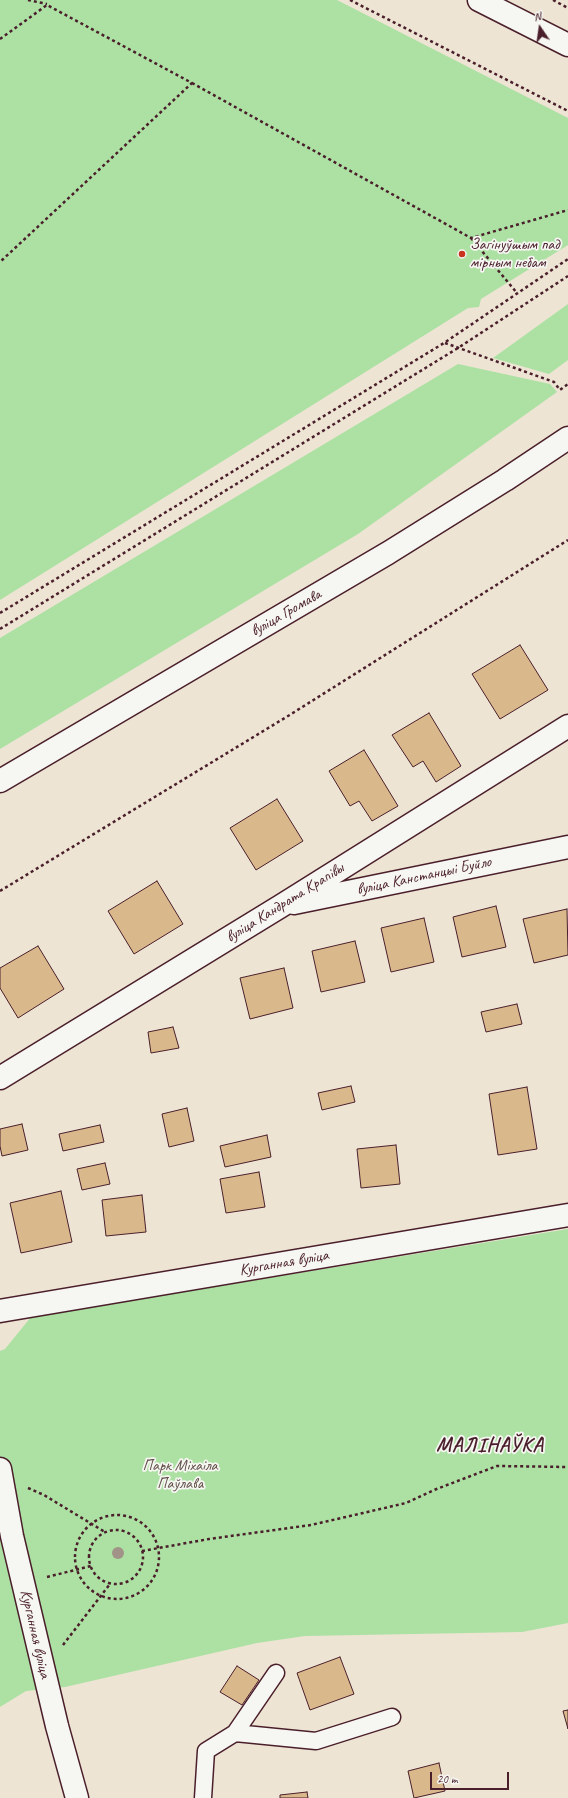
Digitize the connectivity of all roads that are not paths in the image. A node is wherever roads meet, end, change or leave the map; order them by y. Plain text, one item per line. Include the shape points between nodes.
1 (479, 0) edge
2 (568, 45) edge
3 (568, 438) edge
4 (568, 726) edge
5 (0, 782) edge
6 (568, 847) edge
7 (281, 906) junction
8 (0, 1078) edge
9 (568, 1215) edge
10 (0, 1311) edge
11 (1, 1476) edge
12 (276, 1673) dead end
13 (392, 1717) dead end
14 (235, 1733) junction
15 (77, 1798) edge
16 (204, 1798) edge

1 - 2 street
3 - 5 street, вуліца Громава via 388,553
4 - 7 street, вуліца Кандрата Крапівы
6 - 7 street, вуліца Канстанцыі Буйло
7 - 8 street, вуліца Кандрата Крапівы
9 - 10 street, Курганная вуліца
11 - 15 street, Курганная вуліца via 23,1583
12 - 14 lane
13 - 14 lane via 316,1741
14 - 16 lane via 206,1751

